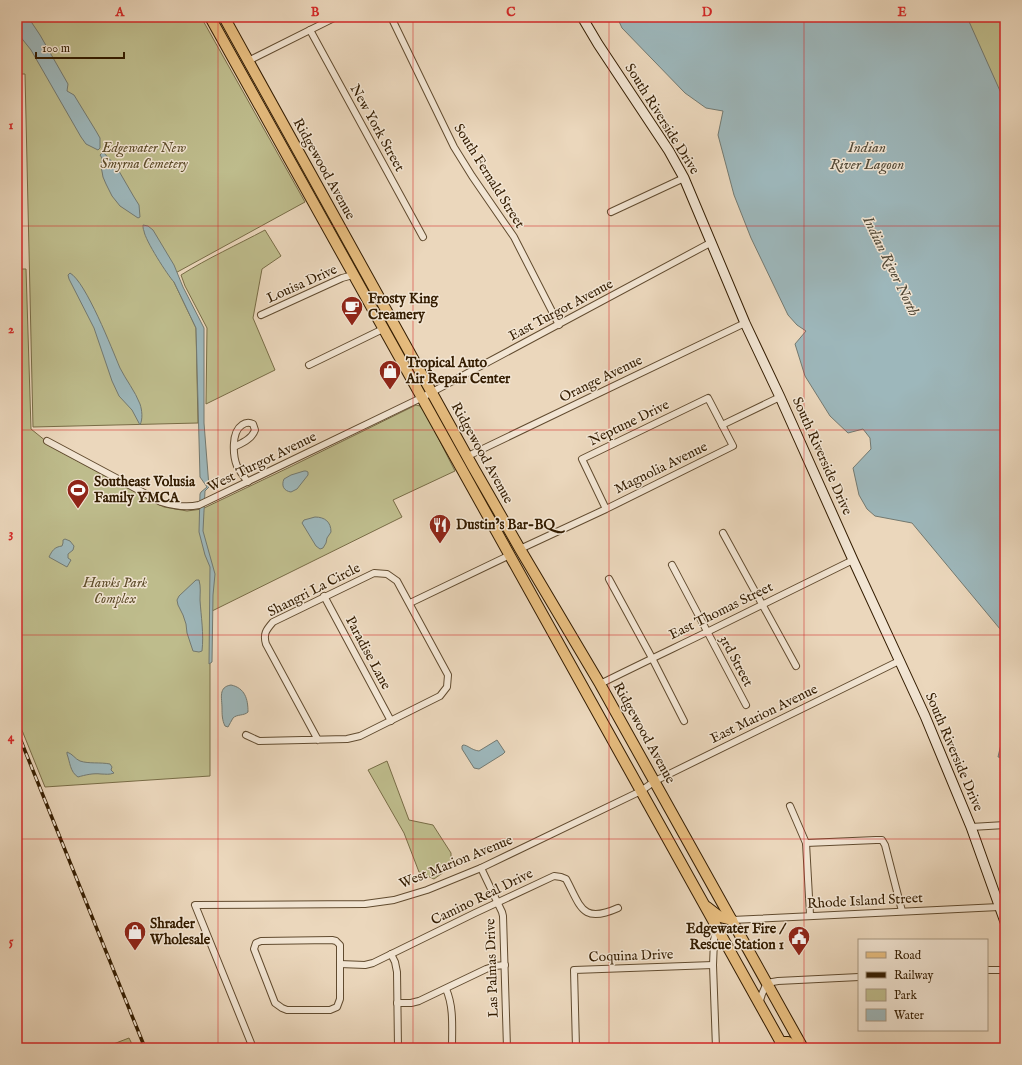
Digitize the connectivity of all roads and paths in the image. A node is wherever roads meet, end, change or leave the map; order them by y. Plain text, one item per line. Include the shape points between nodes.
1 (210, 17) edge
2 (217, 17) edge
3 (224, 17) edge
4 (336, 17) edge
5 (391, 17) edge
6 (582, 17) edge
7 (310, 30) junction
8 (247, 59) junction
9 (242, 75) junction
10 (293, 143) junction
11 (684, 178) junction
12 (313, 204) junction
13 (611, 212) dead end
14 (423, 237) dead end
15 (712, 242) junction
16 (361, 264) junction
17 (353, 275) junction
18 (261, 316) dead end
19 (745, 322) junction
20 (558, 325) junction
21 (383, 329) junction
22 (397, 329) junction
23 (309, 365) dead end
24 (432, 393) junction
25 (780, 397) junction
26 (421, 398) junction
27 (722, 425) junction
28 (47, 441) dead end
29 (234, 447) dead end
30 (468, 456) junction
31 (248, 482) junction
32 (606, 509) junction
33 (490, 520) junction
34 (722, 533) dead end
35 (520, 549) junction
36 (510, 555) junction
37 (853, 560) junction
38 (672, 565) dead end
39 (608, 579) dead end
40 (544, 590) junction
41 (324, 596) junction
42 (410, 603) junction
43 (762, 604) junction
44 (707, 632) junction
45 (652, 658) junction
46 (899, 661) junction
47 (796, 666) dead end
48 (600, 684) junction
49 (746, 705) dead end
50 (391, 721) junction
51 (684, 721) dead end
52 (246, 735) dead end
53 (318, 740) junction
54 (655, 781) junction
55 (641, 791) junction
56 (790, 806) dead end
57 (1005, 825) edge
58 (971, 827) junction
59 (806, 843) junction
60 (481, 868) junction
61 (498, 903) junction
62 (704, 905) junction
63 (999, 907) junction
64 (618, 908) dead end
65 (902, 911) junction
66 (810, 915) junction
67 (732, 920) junction
68 (1005, 922) edge
69 (717, 928) junction
70 (391, 954) junction
71 (340, 964) junction
72 (505, 965) junction
73 (713, 965) junction
74 (988, 970) edge
75 (1005, 970) edge
76 (858, 977) edge
77 (767, 983) junction
78 (446, 989) junction
79 (397, 1003) junction
80 (759, 1004) junction
81 (782, 1045) edge
82 (253, 1048) edge
83 (398, 1048) edge
84 (452, 1048) edge
85 (507, 1048) edge
86 (576, 1048) edge
87 (716, 1048) edge
88 (796, 1048) edge
89 (803, 1048) edge

1 - 9 main road, Ridgewood Avenue
2 - 8 main road via 237,53
3 - 8 main road, Ridgewood Avenue
4 - 7 street
5 - 20 street, South Fernald Street via 454,147 514,237
6 - 11 street, South Riverside Drive
7 - 8 street
7 - 14 street, New York Street
8 - 10 main road, Ridgewood Avenue
9 - 10 main road via 252,80 283,134
9 - 12 main road, Ridgewood Avenue
10 - 16 main road, Ridgewood Avenue
11 - 13 street
11 - 15 street, South Riverside Drive
12 - 16 main road via 324,212 349,257
12 - 17 main road, Ridgewood Avenue
15 - 19 street, South Riverside Drive
15 - 20 street, East Turgot Avenue
16 - 22 main road, Ridgewood Avenue
17 - 18 street, Louisa Drive
17 - 21 main road, Ridgewood Avenue
17 - 22 main road via 364,280 385,318
19 - 25 street, South Riverside Drive
19 - 30 street, Orange Avenue
20 - 24 street, East Turgot Avenue
21 - 23 street
21 - 26 main road, Ridgewood Avenue
22 - 24 main road, Ridgewood Avenue
24 - 26 street, East Turgot Avenue
24 - 30 main road, Ridgewood Avenue
25 - 27 street
25 - 37 street, South Riverside Drive
26 - 31 street, West Turgot Avenue
26 - 33 main road, Ridgewood Avenue
27 - 32 street, Magnolia Avenue via 733,446
27 - 32 street, Neptune Drive via 708,398 582,459
28 - 31 street, West Turgot Avenue via 161,502 174,506 202,504
29 - 31 street via 237,467
30 - 35 main road, Ridgewood Avenue
32 - 35 street, Magnolia Avenue
33 - 35 main road via 499,526 510,545
33 - 36 main road, Ridgewood Avenue
34 - 43 street
35 - 40 main road, Ridgewood Avenue
36 - 40 main road via 518,557 538,588
36 - 42 street
36 - 55 main road, Ridgewood Avenue
37 - 43 street, East Thomas Street
37 - 46 street, South Riverside Drive
38 - 44 street, 3rd Street
39 - 45 street
40 - 48 main road, Ridgewood Avenue
41 - 42 street, Shangri La Circle via 374,573 387,574 397,581
41 - 50 street, Paradise Lane
41 - 53 street, Shangri La Circle via 273,622 266,630 265,639
42 - 50 street via 448,675 447,687 440,696
43 - 44 street, East Thomas Street
43 - 47 street
44 - 45 street, East Thomas Street
44 - 49 street, 3rd Street
45 - 48 street, East Thomas Street
45 - 51 street
46 - 54 street, East Marion Avenue
46 - 58 street, South Riverside Drive
48 - 54 main road, Ridgewood Avenue
50 - 53 street via 360,736
52 - 53 street via 259,741
54 - 55 street, East Marion Avenue
54 - 67 main road, Ridgewood Avenue
55 - 60 street, West Marion Avenue
55 - 62 main road, Ridgewood Avenue
56 - 59 street
57 - 58 street
58 - 63 street, South Riverside Drive
59 - 65 street via 882,840
59 - 66 street
60 - 61 street, Las Palmas Drive
60 - 82 street, West Marion Avenue via 394,900 365,904 195,905
61 - 64 street, Camino Real Drive via 554,876 561,876 566,879 583,910 590,914 606,914
61 - 70 street, Camino Real Drive
61 - 72 street, Las Palmas Drive via 503,916
62 - 67 main road, Ridgewood Avenue via 720,917
62 - 69 main road, Ridgewood Avenue
63 - 65 street, Rhode Island Street
63 - 68 street, South Riverside Drive
65 - 66 street, Rhode Island Street
66 - 67 street, Rhode Island Street
67 - 77 main road, Ridgewood Avenue
69 - 73 street
69 - 80 main road, Ridgewood Avenue
70 - 71 street, Camino Real Drive via 365,965
70 - 79 street via 396,966
71 - 71 street via 340,945 332,940 261,941 256,943 254,949 275,1003 287,1010 330,1010 337,1007 340,999
72 - 78 street via 486,969
72 - 85 street, Las Palmas Drive
73 - 86 street, Coquina Drive via 574,970
73 - 87 street
74 - 75 street
76 - 77 street
77 - 80 street
77 - 89 main road, Ridgewood Avenue
78 - 79 street via 418,1002
78 - 84 street via 451,1005
79 - 83 street
80 - 81 main road, Ridgewood Avenue
81 - 88 main road via 788,1042

